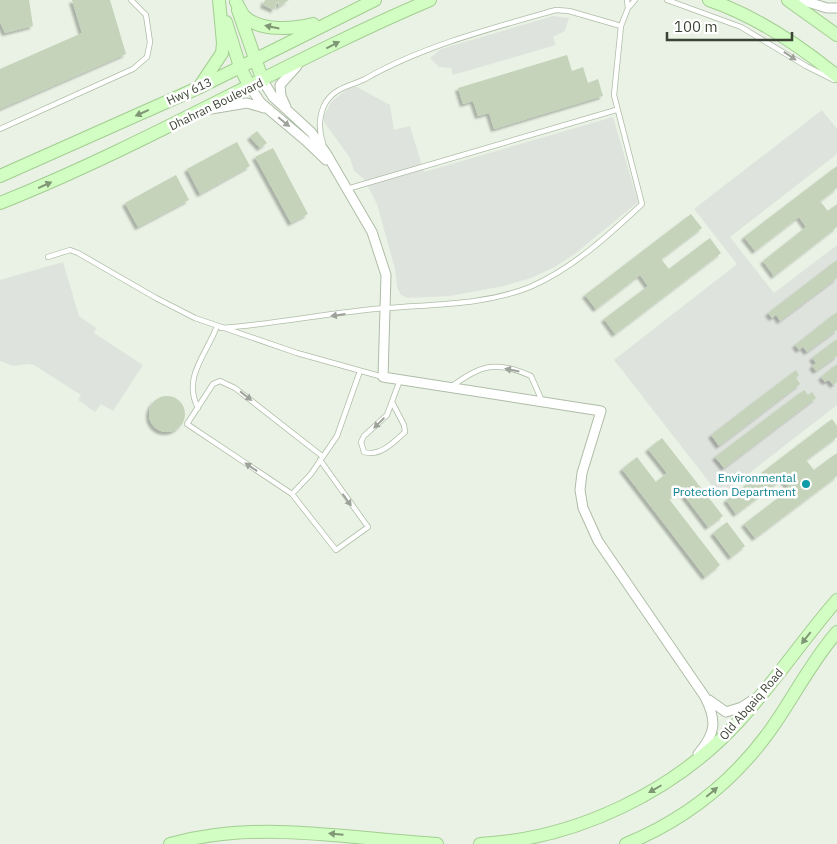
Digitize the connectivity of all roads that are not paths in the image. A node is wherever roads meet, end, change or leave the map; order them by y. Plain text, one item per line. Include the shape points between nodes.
1 (131, 0) edge
2 (219, 0) edge
3 (375, 0) edge
4 (430, 0) edge
5 (627, 0) edge
6 (635, 0) edge
7 (667, 0) edge
8 (709, 0) edge
9 (788, 0) edge
10 (801, 0) edge
11 (235, 1) edge
12 (628, 8) junction
13 (837, 8) edge
14 (337, 19) junction
15 (621, 26) junction
16 (837, 35) edge
17 (254, 59) junction
18 (302, 61) junction
19 (240, 67) junction
20 (837, 76) edge
21 (263, 81) junction
22 (837, 81) edge
23 (200, 87) junction
24 (250, 87) junction
25 (204, 110) junction
26 (270, 110) junction
27 (616, 110) junction
28 (296, 118) junction
29 (0, 129) edge
30 (326, 153) junction
31 (333, 167) junction
32 (2, 174) edge
33 (347, 188) junction
34 (0, 203) edge
35 (48, 257) dead end
36 (386, 308) junction
37 (219, 327) junction
38 (360, 371) junction
39 (383, 377) junction
40 (400, 380) junction
41 (451, 388) junction
42 (392, 402) junction
43 (542, 402) junction
44 (198, 408) junction
45 (321, 458) junction
46 (292, 494) junction
47 (837, 600) edge
48 (837, 632) edge
49 (777, 675) junction
50 (705, 697) junction
51 (685, 769) junction
52 (170, 844) edge
53 (437, 844) edge
54 (480, 844) edge
55 (626, 844) edge

1 - 29 lane via 146,15 150,42 147,57 133,69
2 - 19 main road
2 - 23 main road via 222,53
3 - 14 main road, Hwy 613
18 -> 4 main road, Dhahran Boulevard
5 - 12 lane
6 - 12 lane
7 -> 22 lane via 740,26
8 - 20 main road via 789,39
9 - 16 main road
10 - 13 street
14 -> 11 main road via 284,29 250,20
11 - 17 main road
12 - 15 lane
14 - 17 main road, Hwy 613
15 - 27 lane via 614,80
15 - 30 lane via 556,10 422,52 334,93 323,111 320,135
17 - 19 main road, Hwy 613
17 - 21 main road
18 - 21 main road, Dhahran Boulevard
18 - 28 street via 280,85 283,102
19 - 23 main road, Hwy 613
19 - 24 main road
21 - 24 main road, Dhahran Boulevard
21 - 28 street via 273,97
23 -> 32 main road, Hwy 613
24 - 25 main road, Dhahran Boulevard
24 - 26 street
25 - 26 street via 247,103
34 -> 25 main road, Dhahran Boulevard via 92,164
26 -> 31 street
27 - 33 lane
27 - 36 lane via 642,204 626,219 564,269 528,287 454,304
28 - 30 street
30 - 31 street
31 - 33 street
33 - 36 street via 372,232 381,256 386,275
35 - 37 lane via 70,250 78,253 156,298
36 -> 37 lane via 260,325
36 - 39 street
37 - 38 lane
37 - 44 lane via 194,371 193,398
38 - 39 lane
38 - 45 lane via 337,436
39 - 40 street
40 - 41 street
40 - 42 lane
41 - 43 street
43 -> 41 lane via 531,376 517,370 488,366 478,369
42 -> 42 lane via 387,415 364,436 361,442 364,452 378,452 405,432
43 - 50 street via 601,411 582,473 583,508 598,541
44 -> 45 lane via 213,384 220,381 235,388
46 -> 44 lane via 187,424
45 - 46 lane
45 -> 46 lane via 368,527 336,550
47 -> 49 main road, Old Abqaiq Road
55 -> 48 main road, Old Abqaiq Road via 682,815 728,780 767,736
49 - 50 street via 754,699 733,710 719,709
49 - 51 main road, Old Abqaiq Road via 739,722
50 - 51 street via 713,713 713,730
51 -> 54 main road, Old Abqaiq Road via 645,794 593,819 543,835
53 -> 52 main road via 280,831 218,834

